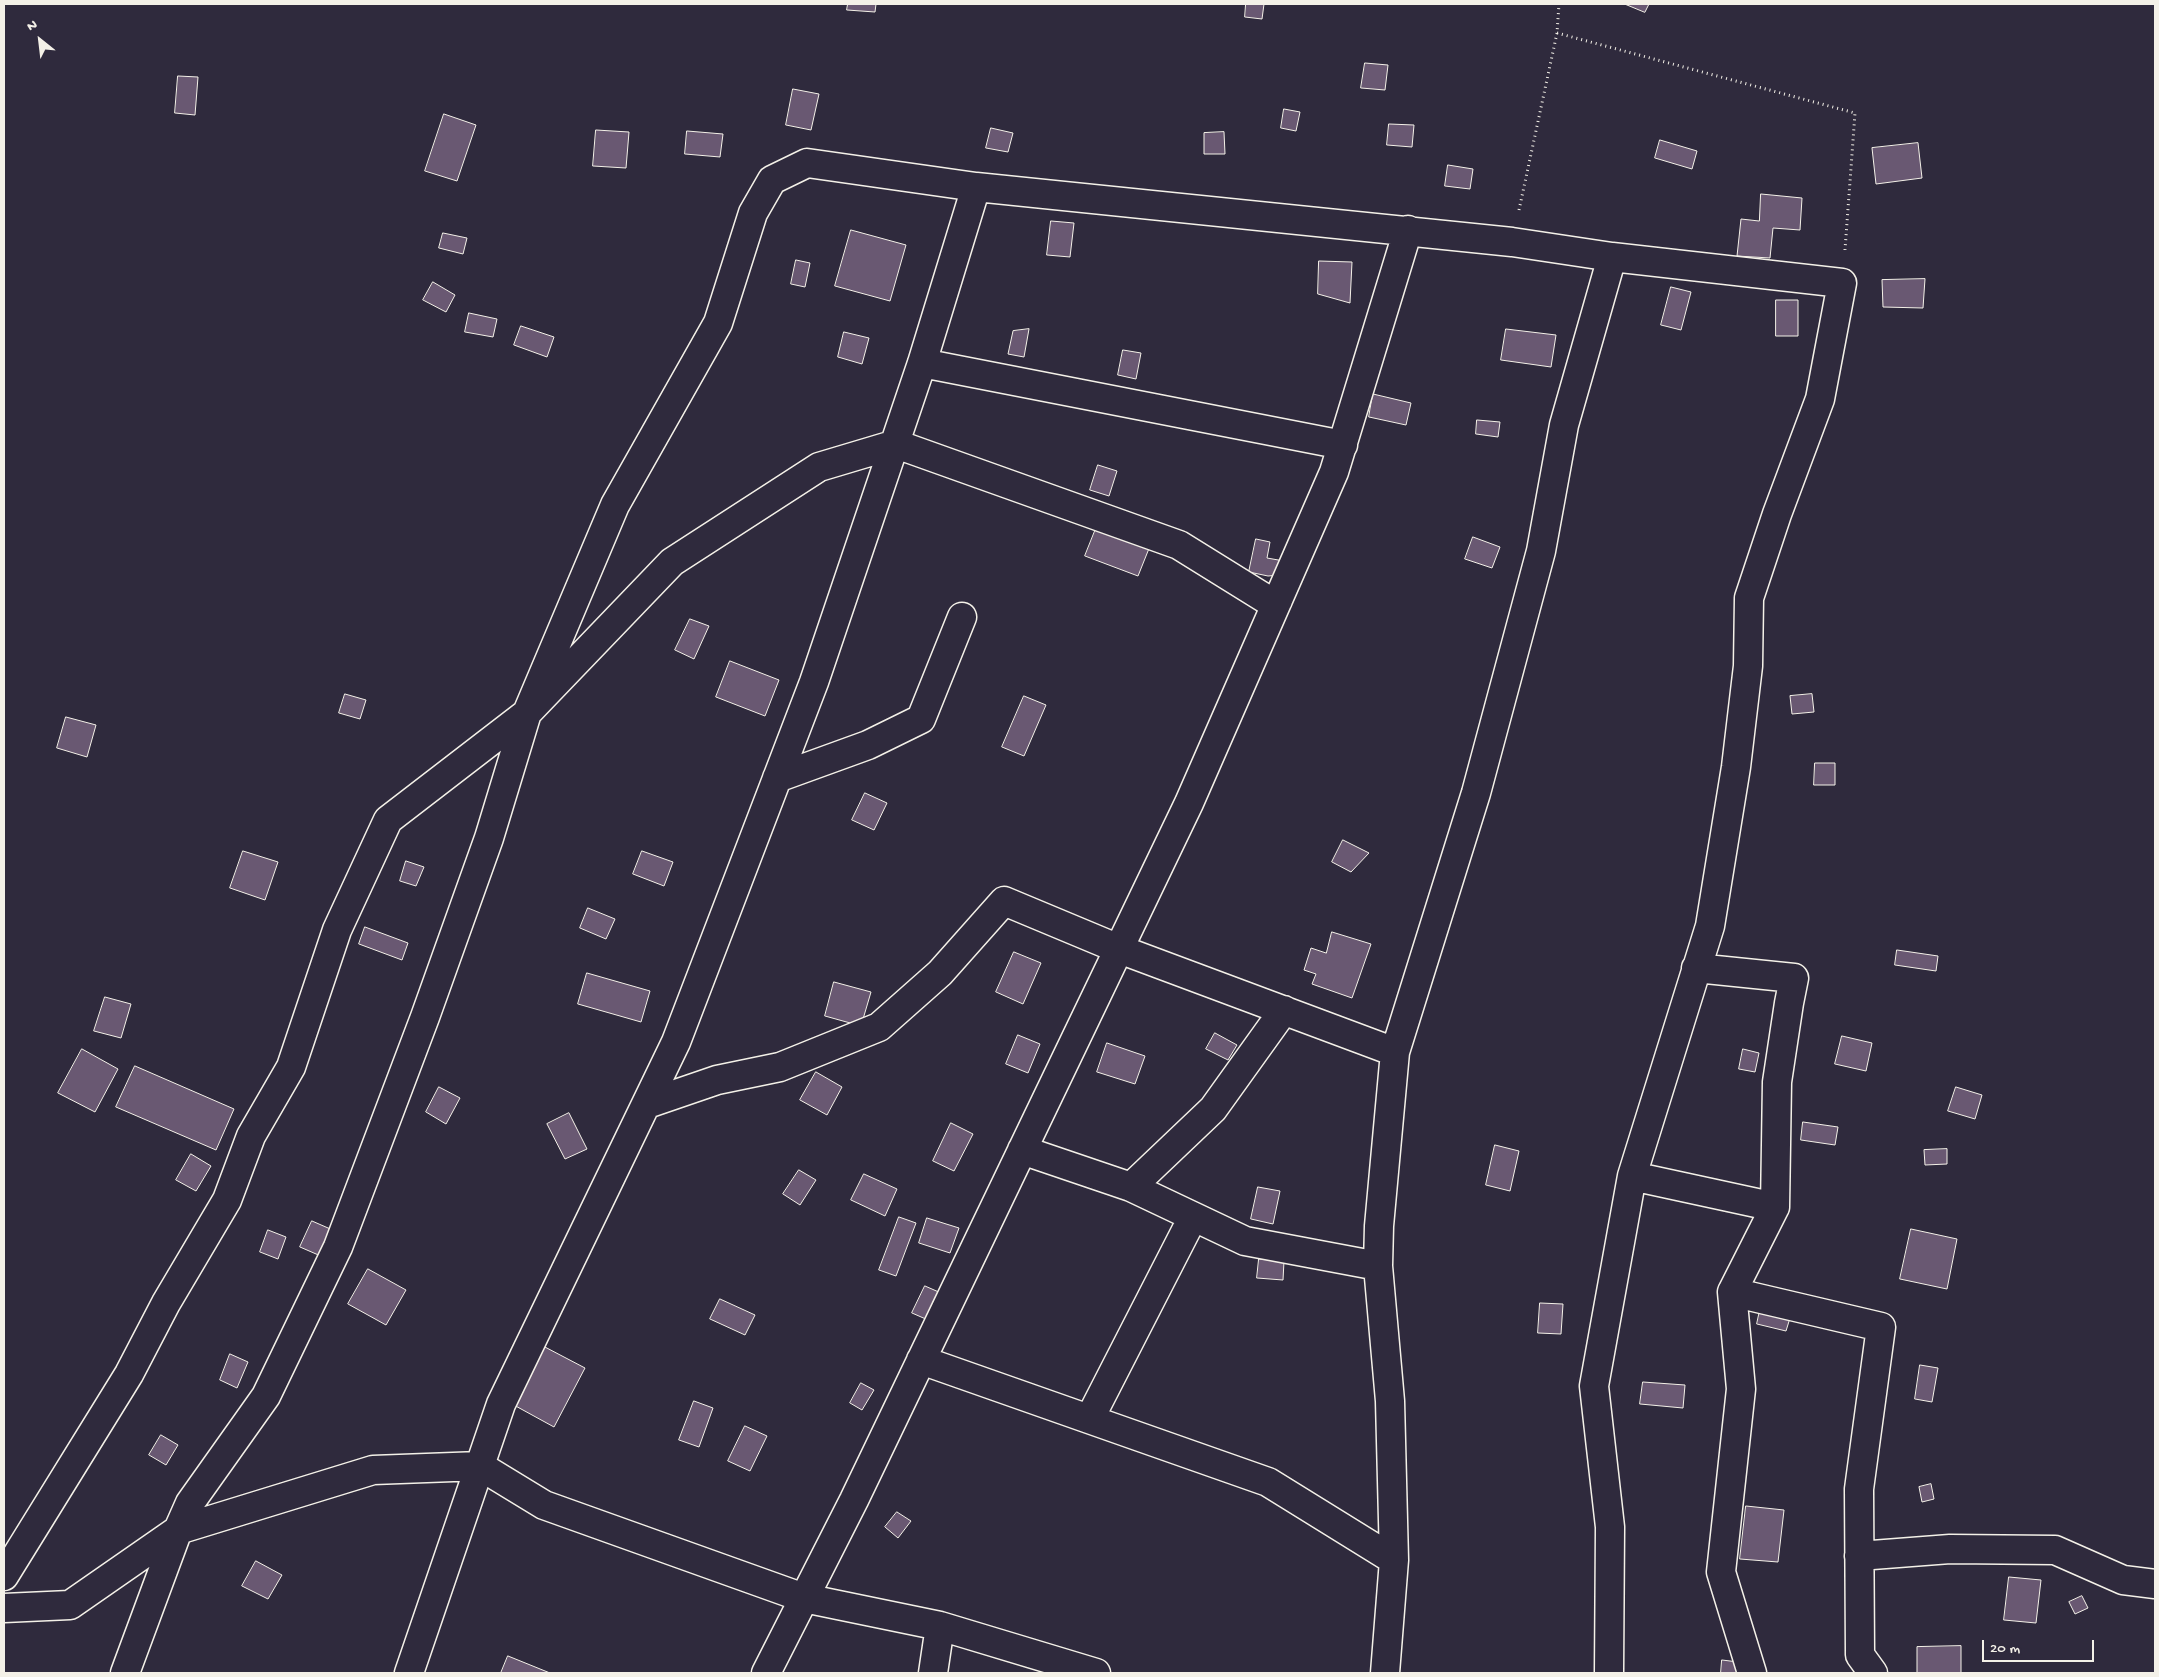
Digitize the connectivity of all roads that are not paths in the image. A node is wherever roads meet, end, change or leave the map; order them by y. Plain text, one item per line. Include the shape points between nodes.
1 (976, 187) junction
2 (1408, 230) junction
3 (1612, 257) junction
4 (922, 363) junction
5 (896, 444) junction
6 (1343, 445) junction
7 (1278, 600) junction
8 (962, 617) dead end
9 (528, 713) junction
10 (777, 778) junction
11 (1119, 949) junction
12 (1696, 968) junction
13 (1284, 1010) junction
14 (1395, 1052) junction
15 (647, 1104) junction
16 (1022, 1150) junction
17 (1632, 1176) junction
18 (1130, 1187) junction
19 (1775, 1207) junction
20 (1193, 1217) junction
21 (1378, 1266) junction
22 (1732, 1292) junction
23 (921, 1360) junction
24 (1090, 1418) junction
25 (480, 1466) junction
26 (178, 1530) junction
27 (1859, 1556) junction
28 (1394, 1560) junction
29 (4, 1576) edge
30 (2155, 1584) edge
31 (804, 1598) junction
32 (4, 1608) edge
33 (940, 1626) junction
34 (125, 1673) edge
35 (409, 1673) edge
36 (766, 1673) edge
37 (933, 1673) edge
38 (1096, 1673) edge
39 (1384, 1673) edge
40 (1609, 1673) edge
41 (1752, 1673) edge
42 (1873, 1673) edge

1 - 2 street
1 - 4 street
1 - 9 street via 807,163 772,180 753,213 718,323 615,505
2 - 3 street
2 - 6 street
3 - 12 street via 1842,283 1820,399 1749,598 1748,666 1736,767 1710,926
3 - 14 street via 1564,426 1541,551 1476,793
4 - 5 street
4 - 6 street
5 - 7 street via 1179,545 1266,599
5 - 9 street via 819,467 672,562
5 - 10 street
6 - 7 street
7 - 11 street via 1189,804
8 - 10 street via 921,719 868,745
9 - 26 street via 489,838 338,1247 266,1396 190,1503
9 - 29 street via 388,820 337,930 291,1068 251,1136 226,1200 129,1374
10 - 15 street via 676,1042
11 - 13 street
11 - 15 street via 1004,901 940,973 879,1027 780,1067 717,1080
11 - 16 street
12 - 17 street
12 - 19 street via 1794,978 1777,1082
13 - 14 street
13 - 18 street via 1214,1109
14 - 21 street
15 - 25 street via 502,1404
16 - 18 street
16 - 23 street
17 - 19 street
17 - 40 street via 1594,1386 1610,1527
18 - 20 street
19 - 22 street
20 - 21 street via 1245,1241
20 - 24 street
21 - 28 street via 1390,1401
22 - 27 street via 1881,1327 1860,1489
22 - 41 street via 1741,1389 1721,1572
23 - 24 street
23 - 31 street
24 - 28 street via 1268,1482
25 - 26 street via 373,1470
25 - 31 street via 544,1505
25 - 35 street
26 - 32 street via 70,1605
26 - 34 street
27 - 30 street via 1950,1549 2055,1550 2122,1580
27 - 42 street via 1860,1655
28 - 39 street
31 - 33 street
31 - 36 street
33 - 37 street
33 - 38 street

